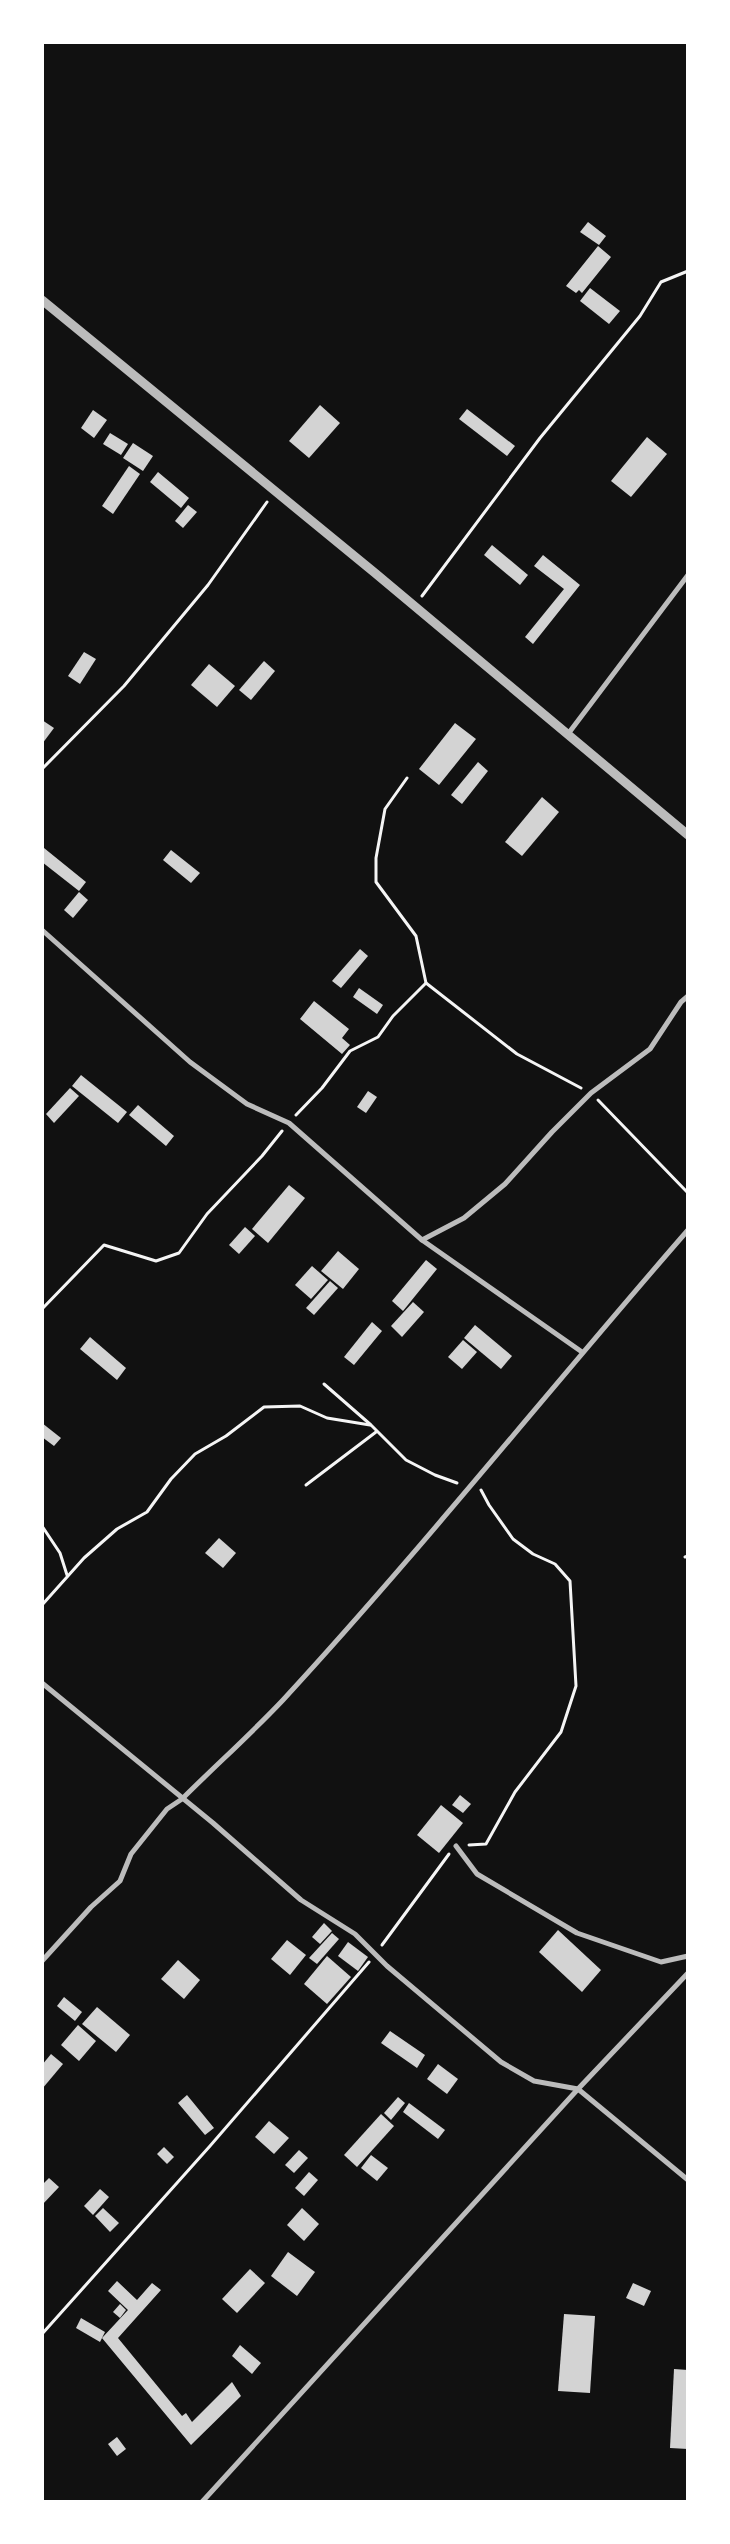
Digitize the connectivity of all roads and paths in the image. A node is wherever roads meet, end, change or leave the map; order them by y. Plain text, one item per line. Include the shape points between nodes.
1 (688, 270) edge
2 (42, 300) edge
3 (275, 491) junction
4 (688, 575) edge
5 (415, 606) junction
6 (568, 734) junction
7 (42, 769) edge
8 (407, 778) dead end
9 (688, 835) edge
10 (42, 930) edge
11 (426, 983) junction
12 (688, 996) edge
13 (591, 1093) junction
14 (289, 1122) junction
15 (688, 1193) edge
16 (688, 1230) edge
17 (422, 1240) junction
18 (42, 1309) edge
19 (582, 1352) junction
20 (324, 1384) dead end
21 (371, 1425) junction
22 (376, 1432) junction
23 (306, 1485) dead end
24 (470, 1488) junction
25 (42, 1526) edge
26 (67, 1576) junction
27 (42, 1605) edge
28 (42, 1683) edge
29 (182, 1799) junction
30 (456, 1846) junction
31 (376, 1954) junction
32 (688, 1956) edge
33 (42, 1961) edge
34 (688, 1973) edge
35 (578, 2089) junction
36 (688, 2180) edge
37 (42, 2334) edge
38 (202, 2502) edge

1 - 5 path via 661,282 640,316 540,438
2 - 3 street
3 - 5 street
3 - 7 path via 208,586 124,686
4 - 6 street
5 - 6 street
6 - 9 street
8 - 11 path via 384,809 376,858 376,882 416,936
10 - 14 street via 190,1062 247,1104
11 - 13 path via 517,1054
11 - 14 path via 393,1016 378,1037 350,1051 322,1088
12 - 13 street via 650,1049
13 - 15 path
13 - 17 street via 505,1184 464,1218
14 - 17 street
14 - 18 path via 207,1214 179,1253 156,1260 104,1245
16 - 19 street
17 - 19 street
19 - 24 street
20 - 21 path
21 - 22 path
21 - 26 path via 327,1418 300,1406 264,1407 226,1436 195,1454 171,1479 147,1512 117,1529
22 - 23 path
22 - 24 path via 406,1460
24 - 29 street via 282,1701
24 - 30 path via 480,1487 513,1538 533,1554 555,1564 570,1581 576,1686 561,1732 515,1792 486,1844
25 - 26 path via 60,1553
26 - 27 path
28 - 29 street
29 - 31 street via 301,1900 354,1934
29 - 33 street via 167,1809 131,1854 120,1881 91,1907
30 - 31 path
30 - 32 street via 477,1874 577,1933 661,1962
31 - 35 street via 500,2062 534,2081
31 - 37 path
34 - 35 street
35 - 36 street
35 - 38 street

